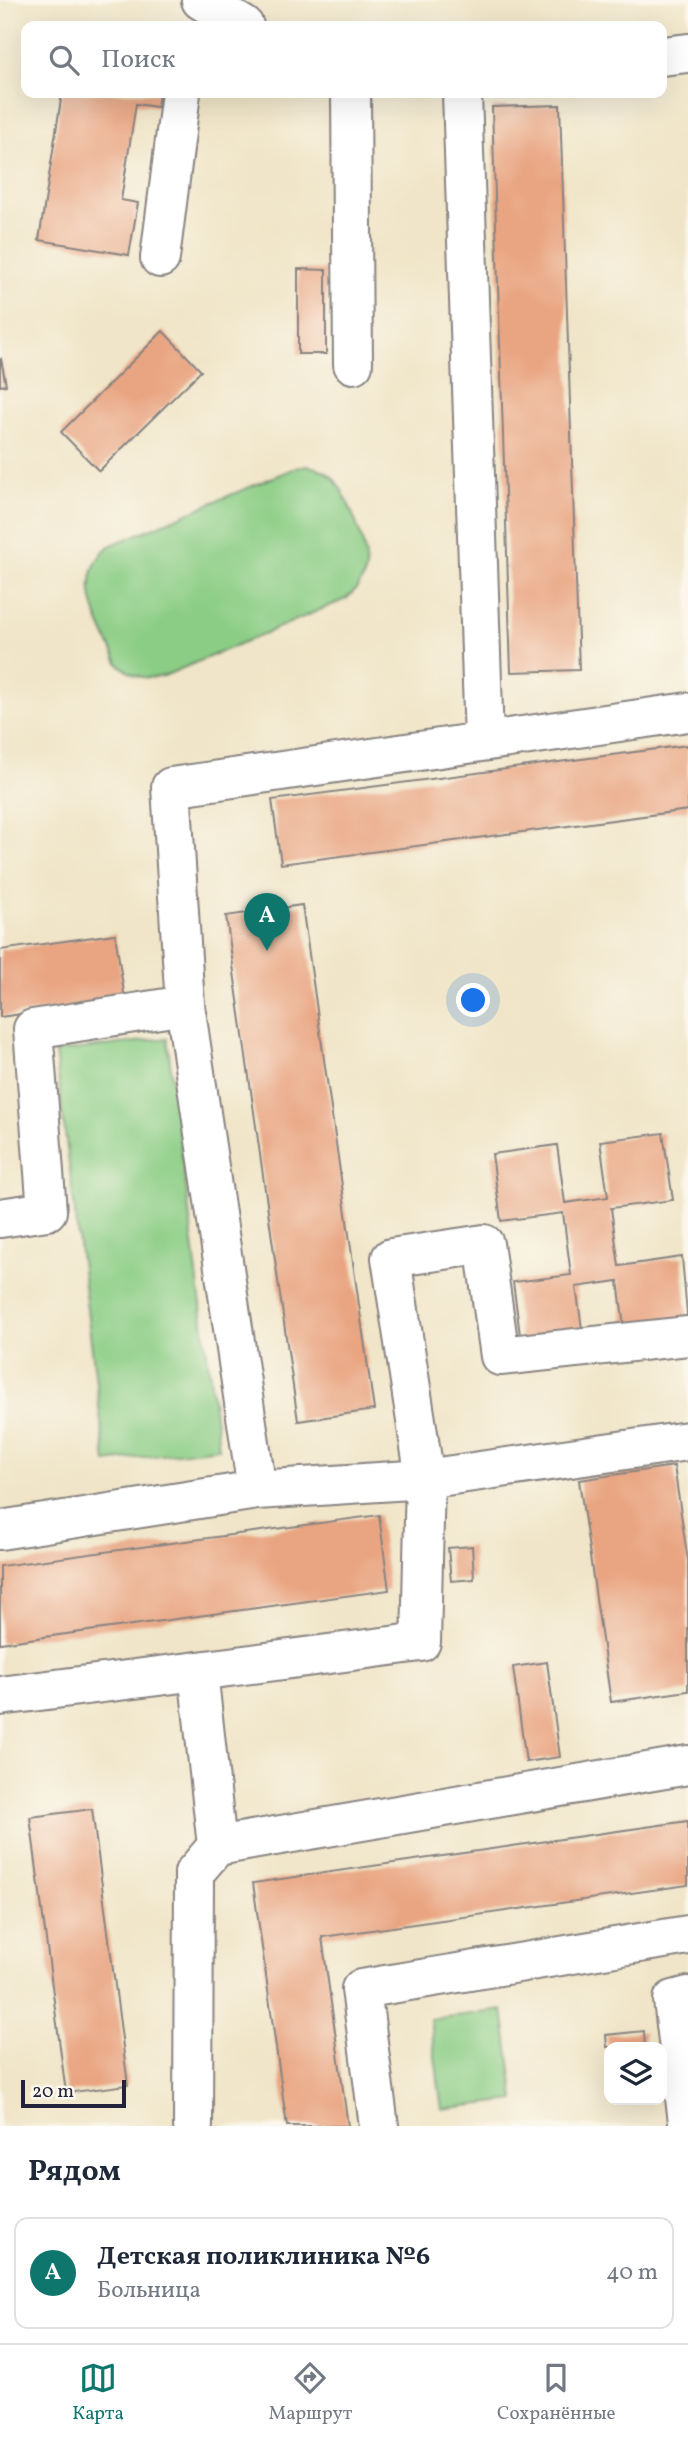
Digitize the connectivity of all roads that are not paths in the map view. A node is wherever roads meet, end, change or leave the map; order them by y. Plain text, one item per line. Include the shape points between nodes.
1 (193, 0) edge
2 (201, 0) edge
3 (191, 21) edge
4 (236, 21) edge
5 (688, 53) edge
6 (667, 55) edge
7 (180, 98) edge
8 (351, 98) edge
9 (462, 98) edge
10 (160, 258) dead end
11 (353, 364) dead end
12 (688, 712) edge
13 (484, 741) junction
14 (186, 1005) junction
15 (0, 1218) edge
16 (688, 1335) edge
17 (688, 1441) edge
18 (425, 1479) junction
19 (257, 1490) junction
20 (0, 1530) edge
21 (198, 1671) junction
22 (0, 1696) edge
23 (688, 1765) edge
24 (217, 1846) junction
25 (688, 1935) edge
26 (688, 1996) edge
27 (688, 2122) edge
28 (193, 2126) edge
29 (379, 2126) edge

1 - 3 lane
2 - 4 lane
5 - 6 lane
7 - 10 lane
8 - 11 lane
9 - 13 lane
12 - 13 lane
13 - 14 lane via 171,787
14 - 15 lane via 33,1029 47,1211
14 - 19 lane
16 - 18 lane via 500,1356 484,1244 391,1258
17 - 18 lane
18 - 19 lane
18 - 21 lane via 421,1642
19 - 20 lane
21 - 22 lane
21 - 24 lane
23 - 24 lane
24 - 28 lane via 194,1873
25 - 29 lane via 361,1989
26 - 27 lane via 673,2000

